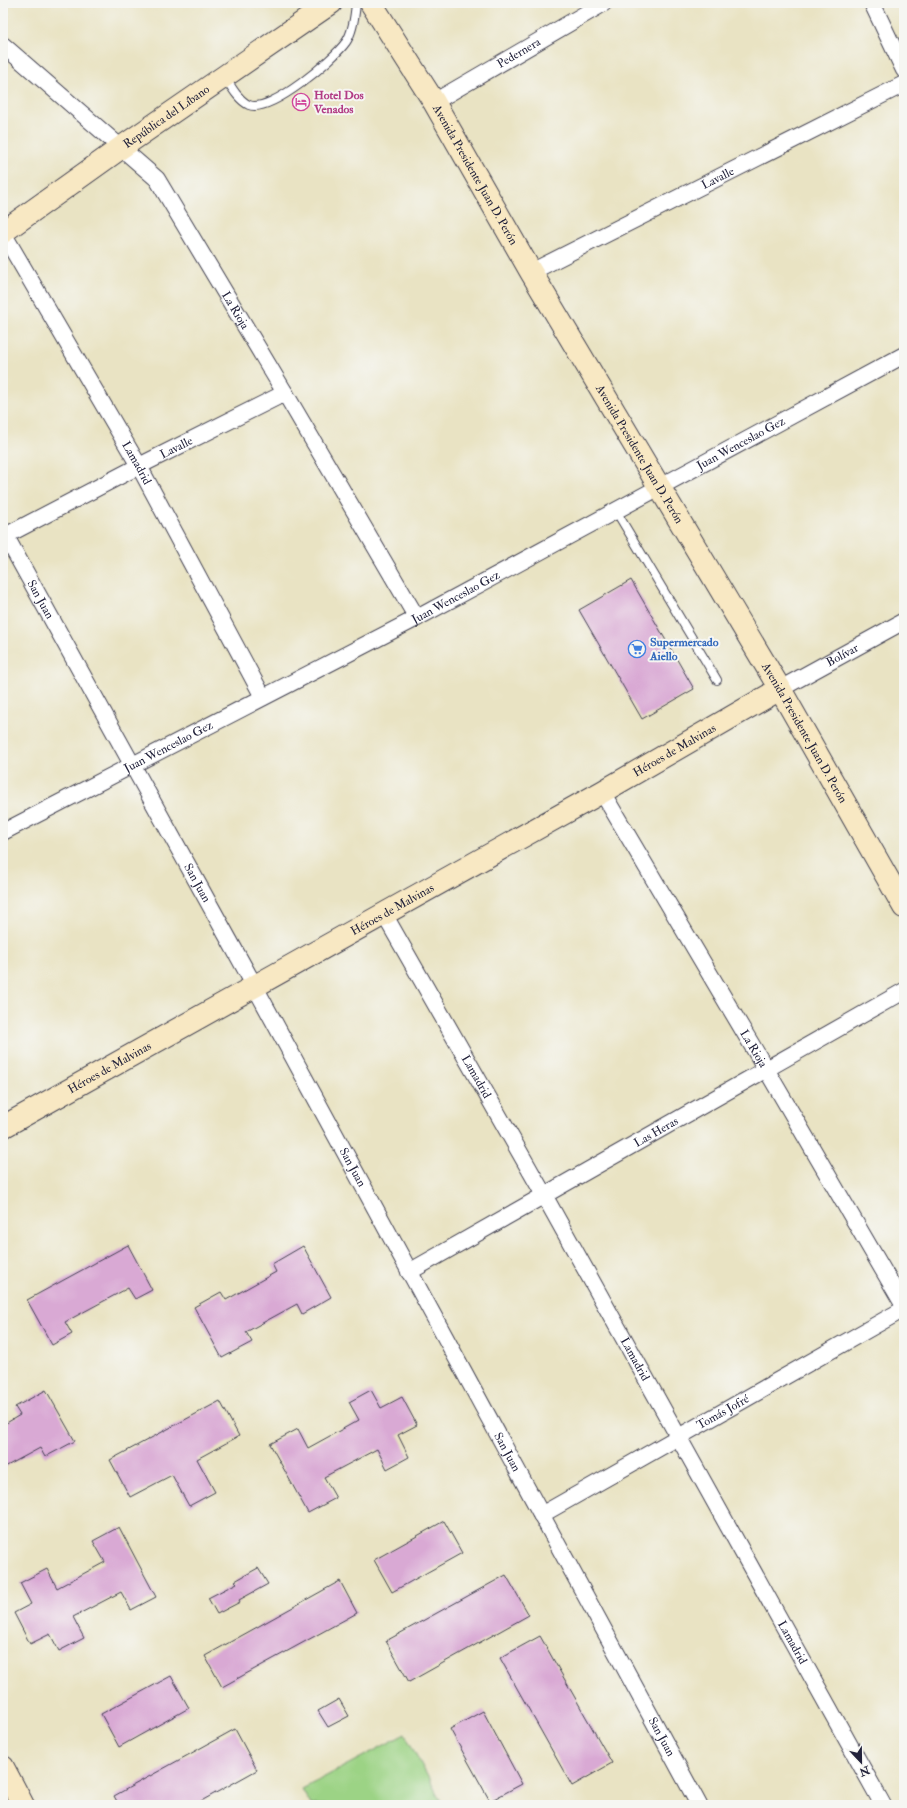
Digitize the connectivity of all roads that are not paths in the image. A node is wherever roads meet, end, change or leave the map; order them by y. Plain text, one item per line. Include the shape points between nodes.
1 (331, 3) edge
2 (356, 3) edge
3 (371, 3) edge
4 (604, 3) edge
5 (872, 3) edge
6 (3, 45) edge
7 (904, 70) edge
8 (224, 76) junction
9 (904, 84) edge
10 (434, 102) junction
11 (122, 147) junction
12 (3, 233) edge
13 (531, 272) junction
14 (904, 355) edge
15 (285, 393) junction
16 (138, 466) junction
17 (660, 487) junction
18 (616, 511) junction
19 (4, 535) edge
20 (417, 618) junction
21 (904, 621) edge
22 (717, 680) dead end
23 (780, 689) junction
24 (263, 697) junction
25 (132, 765) junction
26 (602, 792) junction
27 (3, 832) edge
28 (904, 907) edge
29 (384, 914) junction
30 (254, 985) junction
31 (904, 991) edge
32 (766, 1069) junction
33 (3, 1127) edge
34 (544, 1196) junction
35 (409, 1272) junction
36 (904, 1308) edge
37 (679, 1437) junction
38 (541, 1515) junction
39 (3, 1767) edge
40 (24, 1805) edge
41 (699, 1805) edge
42 (883, 1805) edge

1 - 8 main road, República del Líbano
2 - 8 lane via 347,41 331,58 289,92 258,106 249,105 242,100
3 - 10 main road, Avenida Presidente Juan D. Perón
4 - 10 street, Pedernera
5 - 7 street
6 - 11 street, La Rioja
8 - 11 main road, República del Líbano
9 - 13 street, Lavalle
10 - 13 main road, Avenida Presidente Juan D. Perón
11 - 12 main road, República del Líbano
11 - 15 street, La Rioja via 157,179
12 - 16 street, Lamadrid
13 - 17 main road, Avenida Presidente Juan D. Perón
14 - 17 street, Juan Wenceslao Gez
15 - 16 street, Lavalle
15 - 20 street, La Rioja
16 - 19 street, Lavalle
16 - 24 street, Lamadrid
17 - 18 street, Juan Wenceslao Gez
17 - 23 main road, Avenida Presidente Juan D. Perón
18 - 20 street, Juan Wenceslao Gez
18 - 22 lane
19 - 25 street, San Juan
20 - 24 street, Juan Wenceslao Gez
21 - 23 street, Bolívar
23 - 26 main road, Héroes de Malvinas
23 - 28 main road, Avenida Presidente Juan D. Perón
24 - 25 street, Juan Wenceslao Gez
25 - 27 street, Juan Wenceslao Gez
25 - 30 street, San Juan
26 - 29 main road, Héroes de Malvinas
26 - 32 street, La Rioja
29 - 30 main road, Héroes de Malvinas
29 - 34 street, Lamadrid
30 - 33 main road, Héroes de Malvinas
30 - 35 street, San Juan
31 - 32 street, Las Heras
32 - 34 street, Las Heras
32 - 36 street, La Rioja
34 - 35 street, Las Heras
34 - 37 street, Lamadrid
35 - 38 street, San Juan
36 - 37 street, Tomás Jofré
37 - 38 street, Tomás Jofré
37 - 42 street, Lamadrid
38 - 41 street, San Juan
39 - 40 main road

